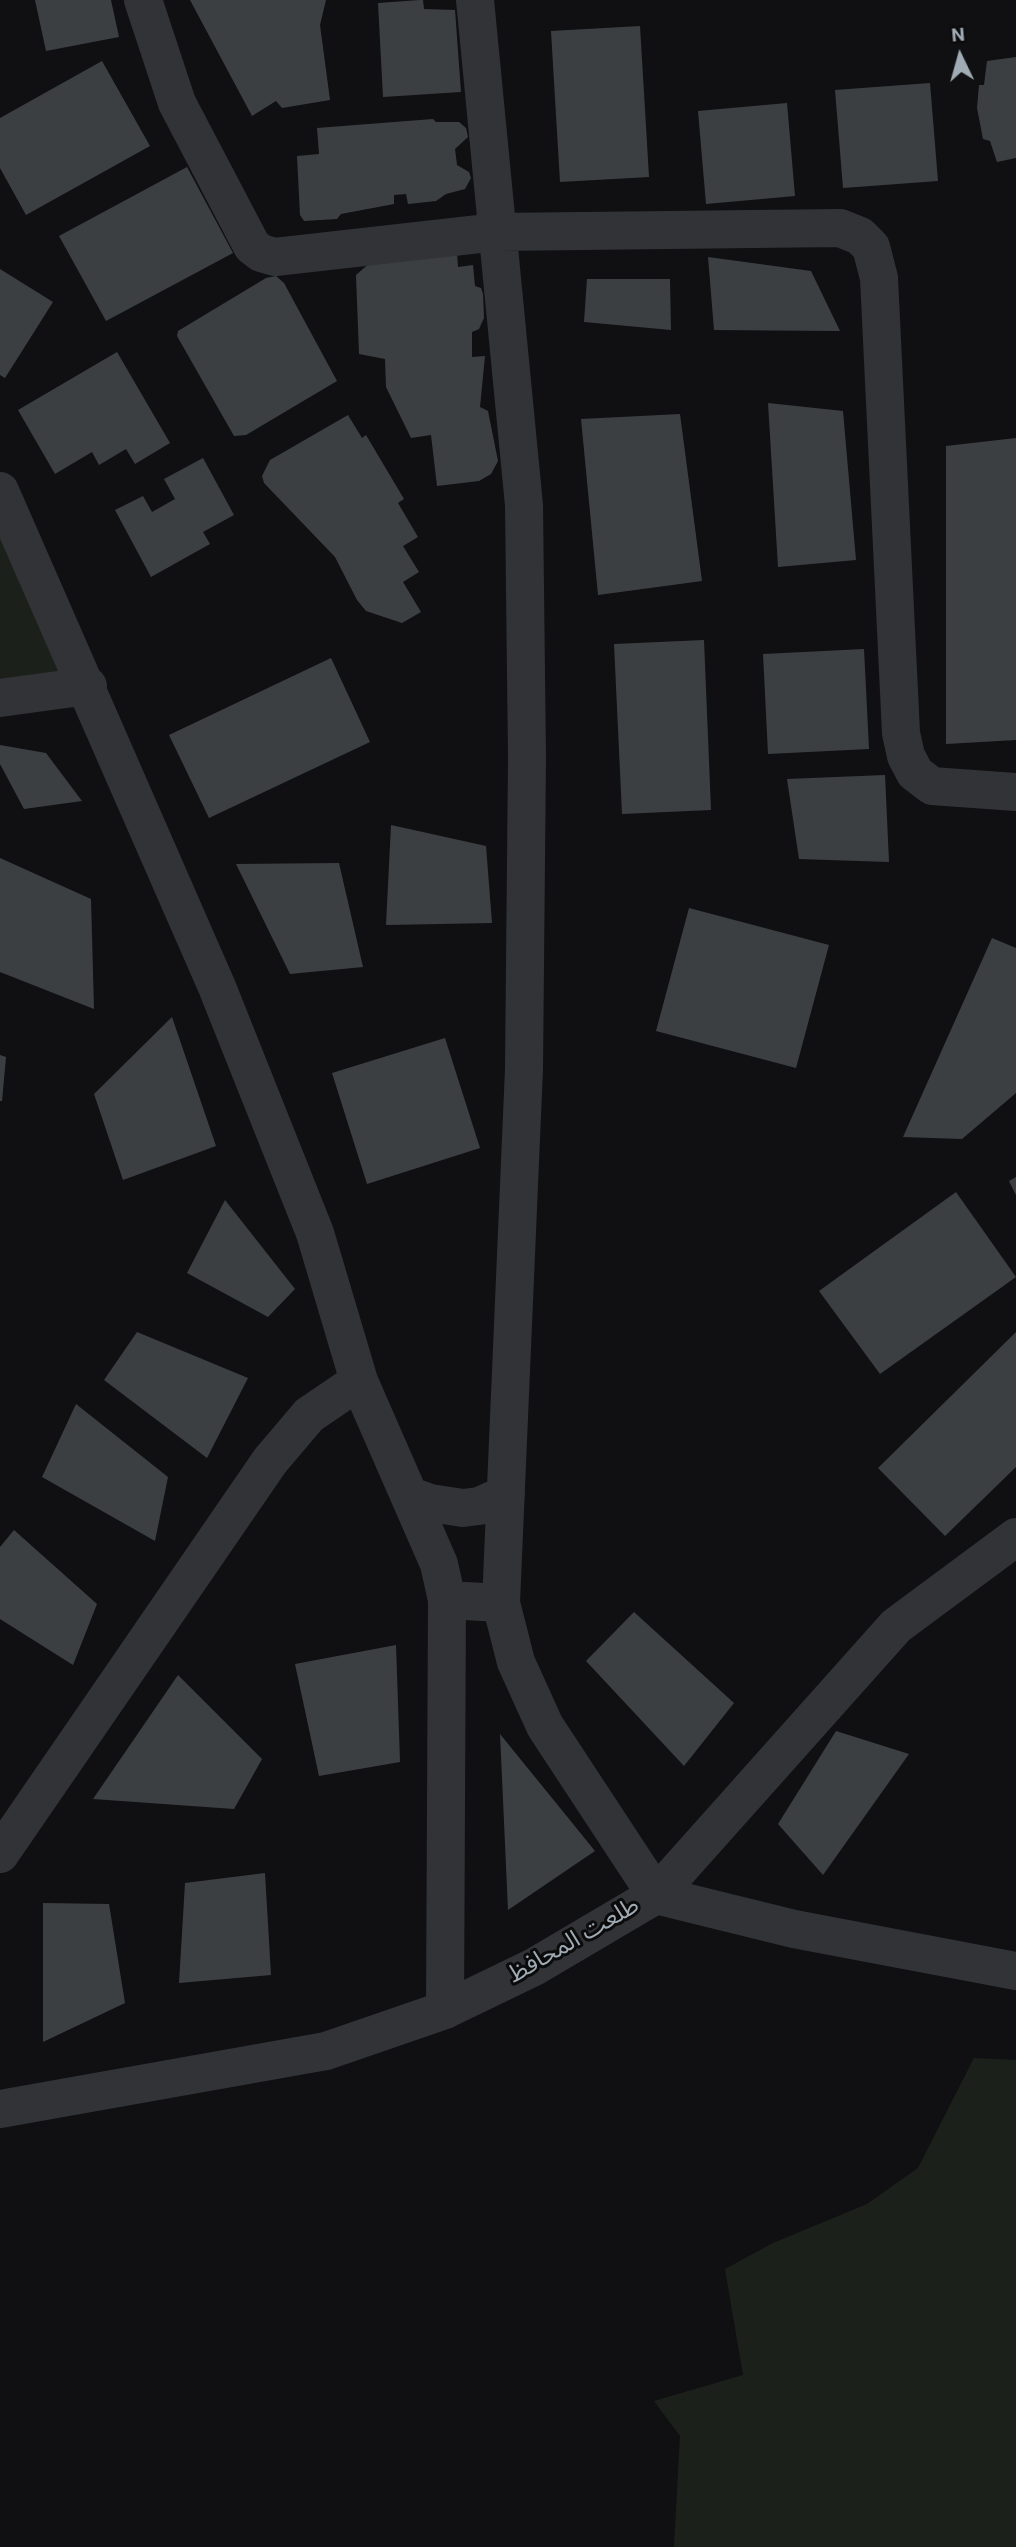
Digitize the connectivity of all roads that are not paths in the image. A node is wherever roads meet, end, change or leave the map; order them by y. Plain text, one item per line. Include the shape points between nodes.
1 (144, 0) edge
2 (475, 0) edge
3 (497, 232) junction
4 (0, 491) edge
5 (88, 686) junction
6 (0, 698) edge
7 (1016, 792) edge
8 (359, 1381) junction
9 (506, 1494) junction
10 (410, 1496) junction
11 (1016, 1537) edge
12 (447, 1600) junction
13 (501, 1603) junction
14 (0, 1854) edge
15 (656, 1895) junction
16 (1016, 1971) edge
17 (445, 2010) junction
18 (0, 2109) edge

1 - 3 street via 177,103 252,246 261,253 275,257
2 - 3 street
3 - 7 street via 840,228 860,236 871,247 879,278 901,733 906,756 915,774 933,786
3 - 9 street via 524,505 527,757 524,1069
4 - 5 street
5 - 6 street
5 - 8 street via 217,986 315,1233
8 - 10 street
8 - 14 street via 309,1415 270,1461
9 - 10 street via 463,1508
9 - 13 street
10 - 12 street via 439,1564
11 - 15 street, طلعت المحافظ via 896,1626
12 - 13 street
12 - 17 street
13 - 15 street via 516,1662 545,1726
15 - 16 street via 793,1929
15 - 17 street, طلعت المحافظ via 534,1967
17 - 18 street, طلعت المحافظ via 326,2051

